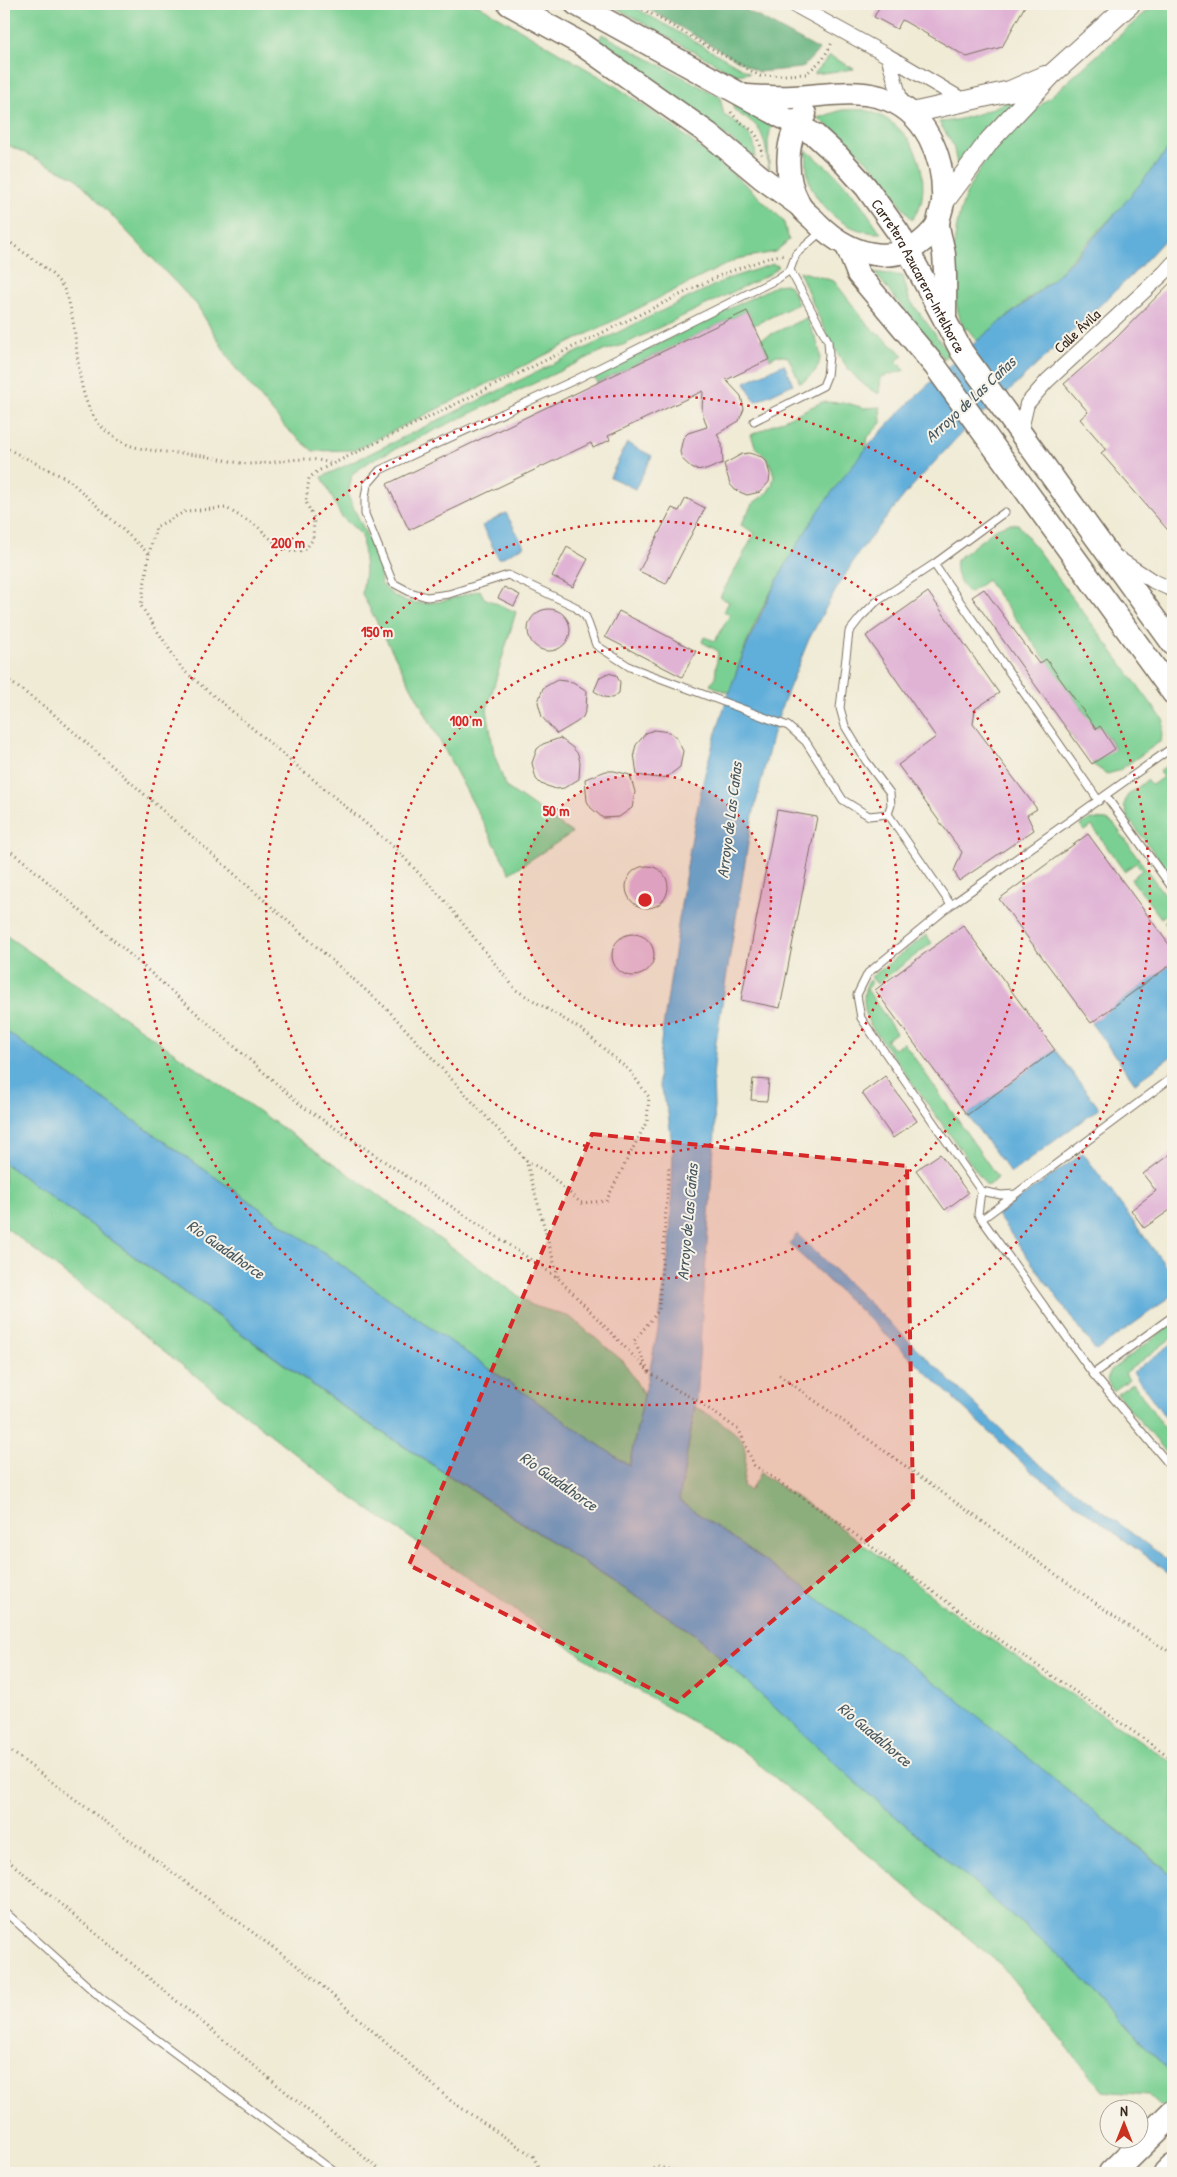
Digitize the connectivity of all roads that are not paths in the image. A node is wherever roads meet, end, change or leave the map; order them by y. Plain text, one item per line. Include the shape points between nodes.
1 (509, 4) edge
2 (576, 4) edge
3 (793, 4) edge
4 (1130, 4) edge
5 (888, 56) junction
6 (1052, 74) junction
7 (850, 93) junction
8 (743, 96) junction
9 (966, 102) junction
10 (907, 109) junction
11 (796, 124) junction
12 (799, 205) junction
13 (940, 214) junction
14 (823, 229) junction
15 (847, 246) junction
16 (907, 251) junction
17 (1173, 263) edge
18 (790, 270) junction
19 (946, 322) junction
20 (754, 421) dead end
21 (1020, 434) junction
22 (1005, 512) dead end
23 (1104, 549) junction
24 (934, 564) junction
25 (1173, 590) edge
26 (1173, 644) edge
27 (1173, 693) edge
28 (1173, 748) edge
29 (1106, 796) junction
30 (1098, 801) junction
31 (888, 814) junction
32 (1173, 889) edge
33 (951, 906) junction
34 (1173, 1077) edge
35 (981, 1191) junction
36 (1017, 1193) junction
37 (982, 1219) junction
38 (1173, 1316) edge
39 (1093, 1374) junction
40 (1173, 1469) edge
41 (4, 1911) edge
42 (1173, 2113) edge
43 (1173, 2167) edge
44 (336, 2173) edge
45 (1112, 2173) edge
46 (1167, 2173) edge

1 - 12 main road via 586,47 709,134
2 - 8 main road, Carretera Azucarera-Intelhorce
3 - 5 street
4 - 6 main road
5 - 9 street
5 - 10 street
6 - 9 main road via 1010,91
6 - 13 main road via 990,140
7 - 8 main road
7 - 10 main road via 879,96
7 - 11 main road via 808,111
8 - 11 main road, Carretera Azucarera-Intelhorce
9 - 10 main road
10 - 13 main road via 927,131 934,149 941,175
11 - 12 main road via 789,175
11 - 16 main road, Carretera Azucarera-Intelhorce via 815,135 866,187 898,232
12 - 14 main road
13 - 16 main road via 929,238
13 - 19 main road
14 - 15 main road
14 - 18 lane via 796,254
15 - 16 main road via 870,254 890,255
15 - 27 main road, Carretera Azucarera-Intelhorce via 858,274 935,366
16 - 19 main road, Carretera Azucarera-Intelhorce
17 - 21 street, Calle Ávila via 1047,381 1027,404
18 - 20 lane via 828,341 827,376 823,386
18 - 31 lane via 577,379 380,470 367,484 365,514 393,583 427,597 449,594 508,575 574,606 586,616 596,645 613,658 719,702 788,726 806,742 844,800 869,816
19 - 21 main road, Carretera Azucarera-Intelhorce via 962,352
21 - 23 main road, Carretera Azucarera-Intelhorce
22 - 24 lane
23 - 25 street
23 - 26 main road, Carretera Azucarera-Intelhorce
24 - 30 lane
24 - 31 lane via 876,602 849,632 840,708 845,726 890,793
28 - 29 lane
29 - 30 lane
29 - 32 lane
30 - 33 lane
31 - 33 lane
33 - 35 lane via 868,973 857,995 861,1018
34 - 36 lane
35 - 36 lane via 1002,1195
35 - 37 lane via 978,1214
36 - 37 lane
37 - 39 lane
38 - 39 lane
39 - 40 lane
41 - 44 lane via 101,1998
42 - 45 highway
43 - 46 highway

